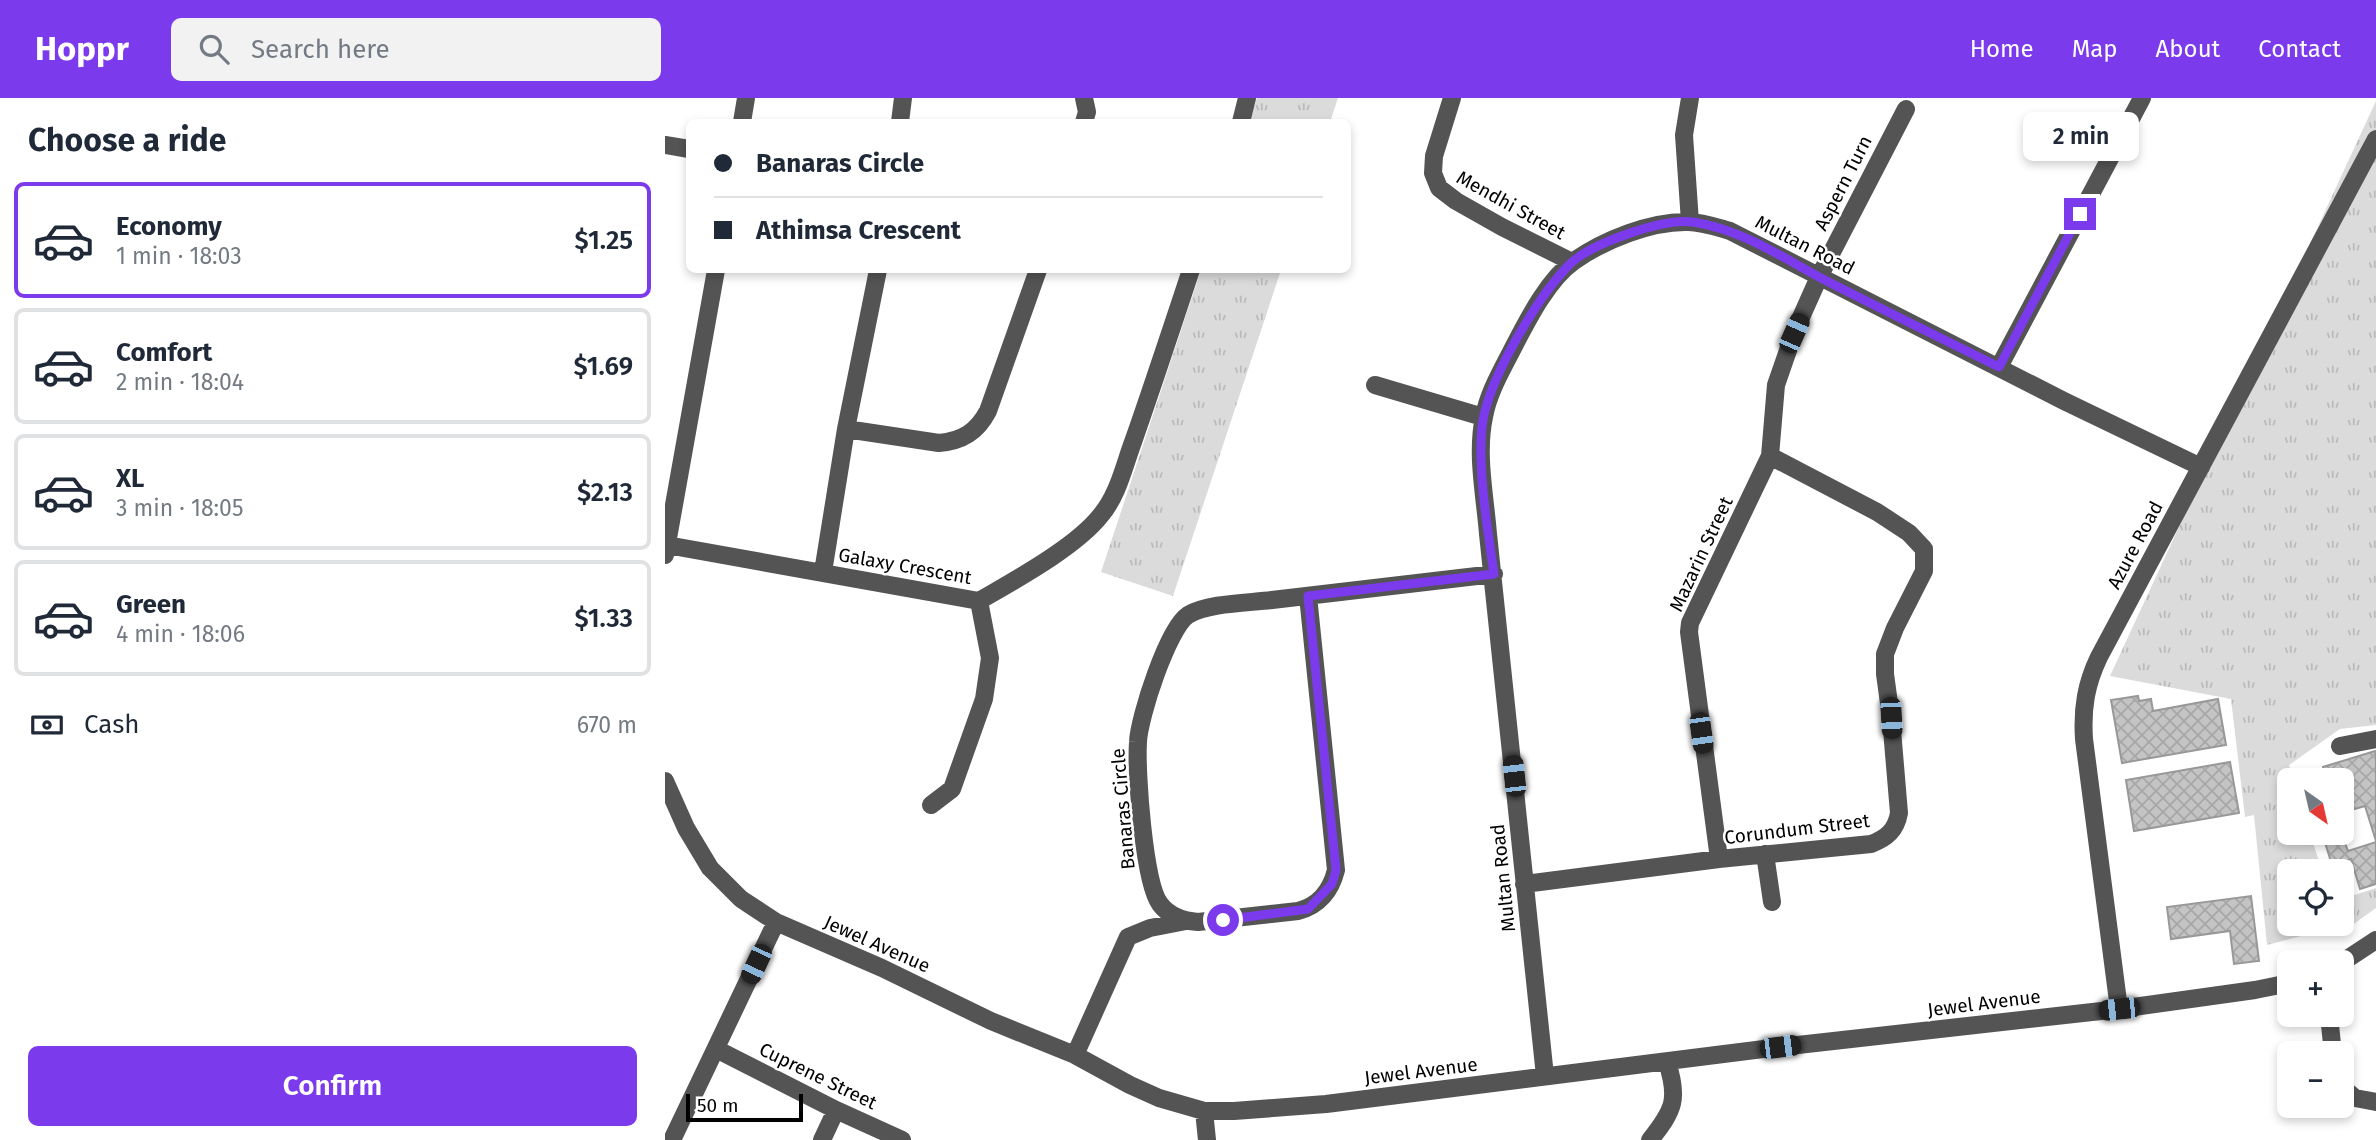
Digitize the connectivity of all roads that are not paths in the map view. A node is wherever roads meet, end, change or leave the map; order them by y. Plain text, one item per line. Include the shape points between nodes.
1 (746, 98) edge
2 (903, 98) edge
3 (1084, 98) edge
4 (1247, 98) edge
5 (1452, 98) edge
6 (1690, 98) edge
7 (2141, 98) edge
8 (1906, 109) dead end
9 (742, 119) edge
10 (900, 119) edge
11 (1085, 119) edge
12 (1242, 119) edge
13 (2376, 139) edge
14 (665, 145) edge
15 (686, 148) edge
16 (1690, 222) junction
17 (1572, 262) junction
18 (715, 273) edge
19 (877, 273) edge
20 (1037, 273) edge
21 (1190, 273) edge
22 (1819, 276) junction
23 (1999, 367) junction
24 (1375, 385) dead end
25 (1483, 417) junction
26 (846, 429) junction
27 (1770, 456) junction
28 (2201, 467) junction
29 (666, 550) edge
30 (823, 572) junction
31 (1494, 574) junction
32 (1308, 596) junction
33 (979, 601) junction
34 (2376, 740) edge
35 (2340, 746) dead end
36 (665, 784) edge
37 (932, 806) dead end
38 (1765, 854) junction
39 (1719, 859) junction
40 (1524, 884) junction
41 (1772, 902) dead end
42 (1186, 921) junction
43 (776, 922) junction
44 (2376, 940) edge
45 (2354, 954) edge
46 (2277, 985) edge
47 (2119, 1009) junction
48 (716, 1049) junction
49 (1075, 1055) junction
50 (1667, 1062) junction
51 (1545, 1076) junction
52 (2354, 1097) edge
53 (2376, 1102) edge
54 (836, 1110) junction
55 (1204, 1111) junction
56 (672, 1140) edge
57 (822, 1140) edge
58 (902, 1140) edge
59 (1207, 1140) edge
60 (1650, 1140) edge

1 - 9 street
2 - 10 street
3 - 11 street
4 - 12 street
5 - 17 street, Mendhi Street via 1434,156 1433,173 1439,188
6 - 16 street via 1684,135
7 - 23 street
8 - 22 street, Aspern Turn
13 - 28 street, Azure Road
14 - 15 street
16 - 17 street, Multan Road via 1638,230
16 - 22 street, Multan Road via 1730,231
17 - 25 street, Multan Road via 1535,307
18 - 29 street
19 - 26 street
20 - 26 street via 988,411 975,430 953,442 939,443
21 - 33 street, Galaxy Crescent via 1109,505 1076,539
22 - 23 street, Multan Road
22 - 27 street, Mazarin Street via 1780,370
23 - 28 street, Multan Road
24 - 25 street
25 - 31 street, Multan Road via 1482,459
26 - 30 street
27 - 38 street, Corundum Street via 1909,533 1924,549 1926,562 1885,654 1899,813 1895,825 1871,844
27 - 39 street, Mazarin Street via 1690,623
28 - 47 street, Azure Road via 2099,657 2085,694 2086,752
29 - 30 street, Galaxy Crescent
30 - 33 street, Galaxy Crescent
31 - 32 street, Banaras Circle
31 - 40 street, Multan Road
32 - 42 street via 1336,870 1332,884 1308,909
32 - 42 street, Banaras Circle via 1191,613 1178,625 1160,663 1141,724 1138,776 1151,885 1161,905
33 - 37 street via 990,658 986,688 952,789
34 - 35 street
36 - 43 street, Jewel Avenue via 710,868 741,899
38 - 39 street, Corundum Street
38 - 41 street
39 - 40 street, Corundum Street
40 - 51 street, Multan Road
42 - 49 street via 1128,937
43 - 48 street
43 - 49 street, Jewel Avenue
44 - 45 street
46 - 47 street, Jewel Avenue
47 - 50 street, Jewel Avenue
48 - 54 street, Cuprene Street
48 - 56 street
49 - 55 street, Jewel Avenue via 1130,1086
50 - 51 street, Jewel Avenue
50 - 60 street via 1674,1101
51 - 55 street, Jewel Avenue via 1326,1104
52 - 53 street
54 - 57 street
54 - 58 street, Cuprene Street
55 - 59 street

